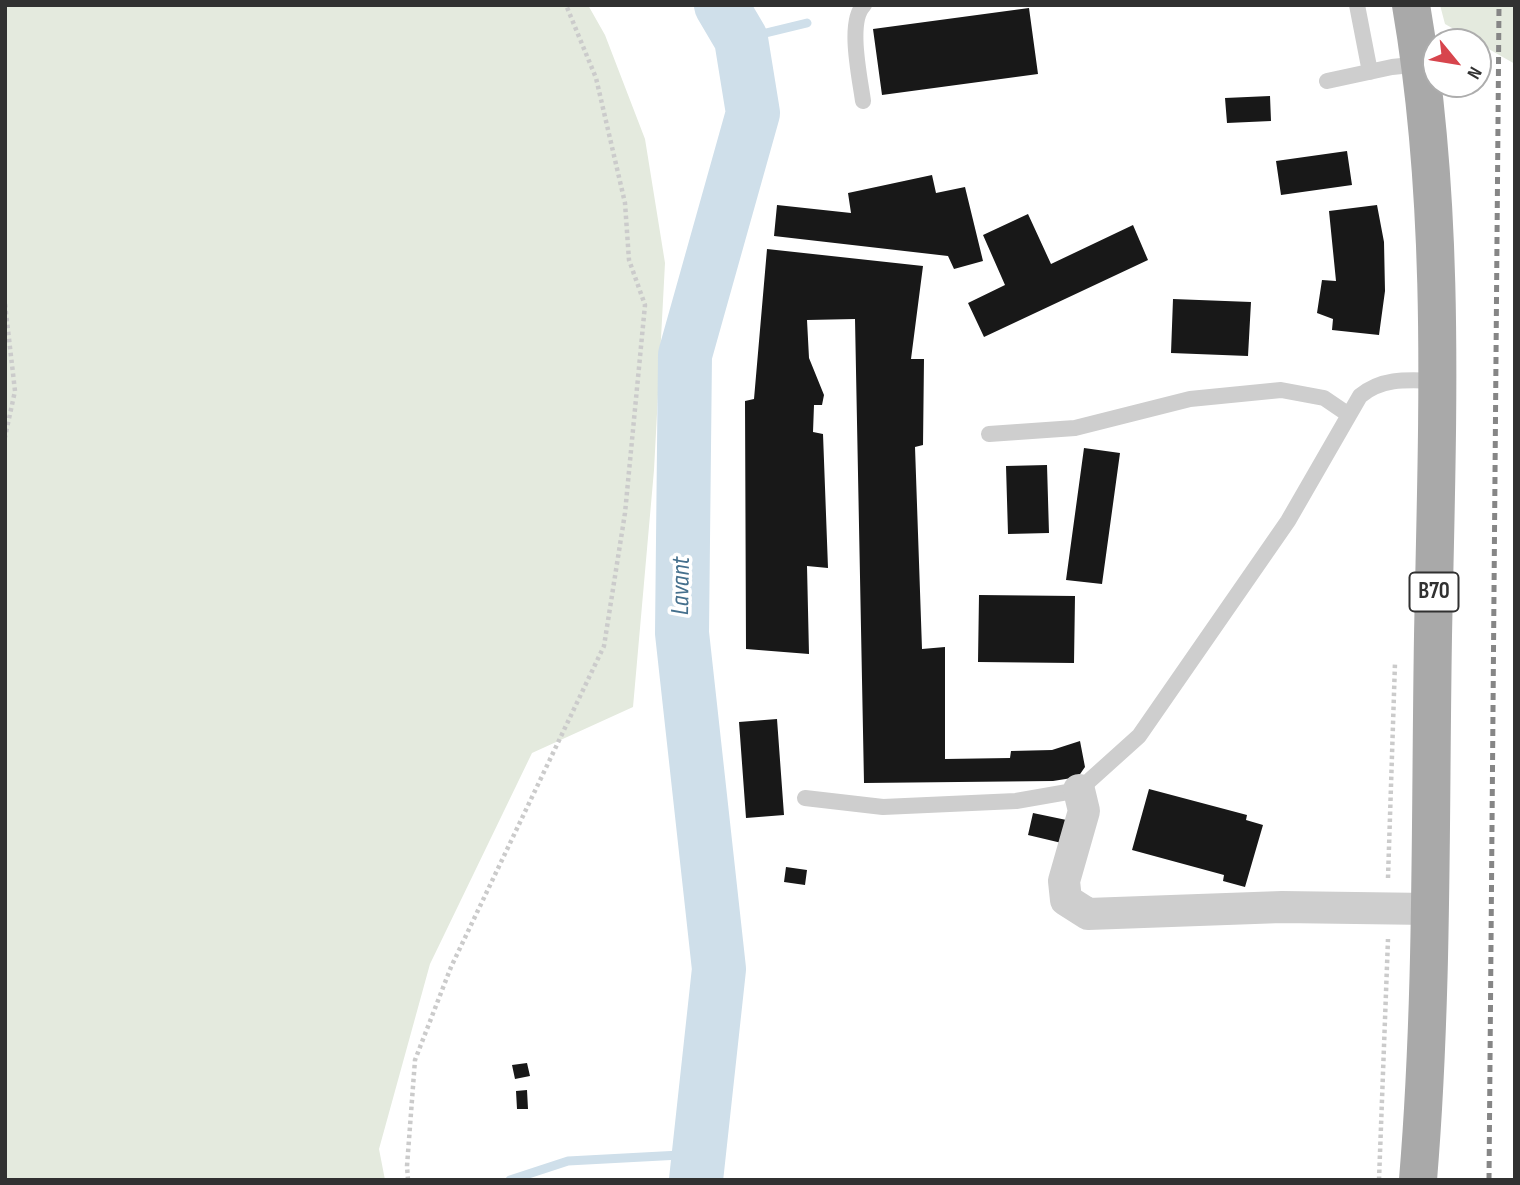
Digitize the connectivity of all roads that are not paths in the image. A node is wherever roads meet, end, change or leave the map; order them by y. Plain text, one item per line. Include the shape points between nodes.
1 (864, 5) edge
2 (1357, 5) edge
3 (1411, 5) edge
4 (1421, 64) junction
5 (1370, 72) junction
6 (1327, 81) dead end
7 (863, 101) dead end
8 (1438, 381) junction
9 (1349, 415) junction
10 (989, 434) dead end
11 (1079, 790) junction
12 (805, 798) dead end
13 (1429, 909) junction
14 (1418, 1180) edge

1 - 7 lane via 854,23
2 - 5 lane
3 - 4 main road, B70
4 - 5 lane
4 - 8 main road, B70 via 1436,227
5 - 6 lane
8 - 9 lane via 1387,381 1372,386
8 - 13 main road, B70
9 - 10 lane via 1324,398 1281,390 1190,399 1075,428
9 - 11 lane via 1288,521 1139,736
11 - 12 lane via 1016,801 883,807
11 - 13 street via 1084,811 1065,890 1066,900 1088,914 1282,907
13 - 14 main road, B70

